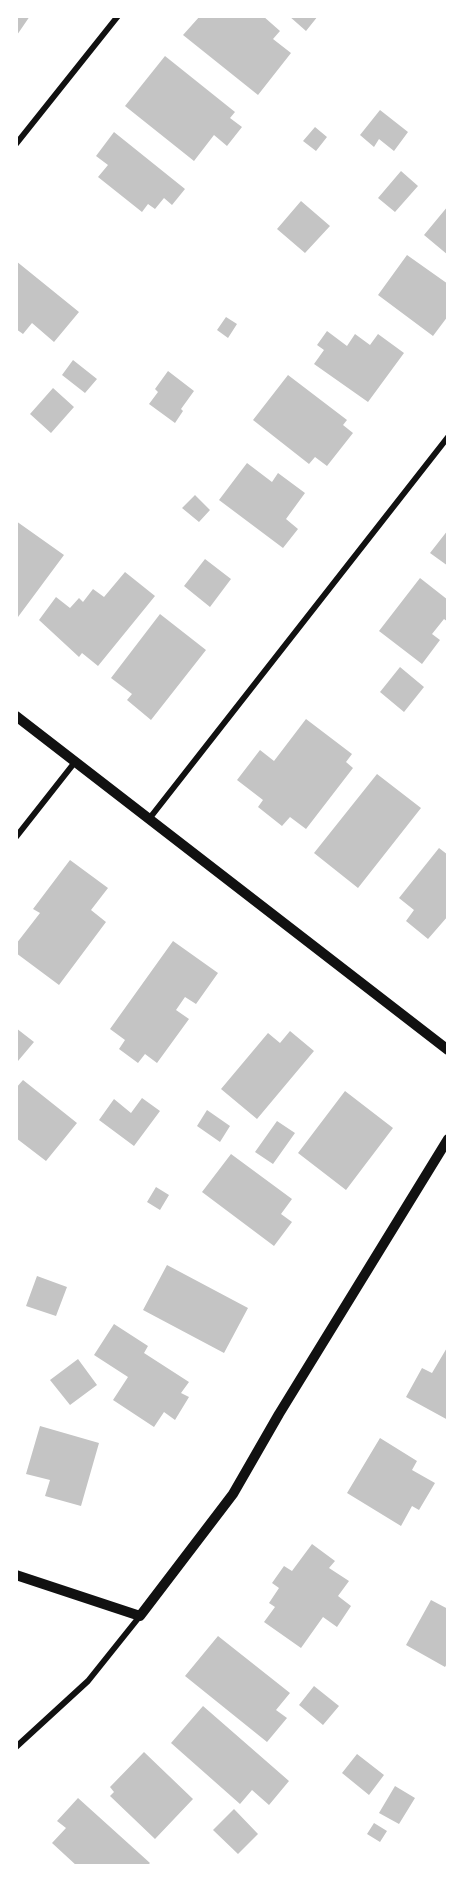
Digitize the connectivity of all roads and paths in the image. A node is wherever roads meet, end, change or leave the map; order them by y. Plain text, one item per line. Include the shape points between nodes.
1 (118, 16) edge
2 (16, 144) edge
3 (447, 437) edge
4 (16, 716) edge
5 (75, 762) junction
6 (149, 819) junction
7 (16, 837) edge
8 (447, 1050) edge
9 (447, 1139) edge
10 (16, 1575) edge
11 (140, 1616) junction
12 (16, 1747) edge

1 - 2 street
3 - 6 street
4 - 5 street
5 - 6 street
5 - 7 street
6 - 8 street
9 - 11 street via 233,1494
10 - 11 street
11 - 12 street via 88,1681

